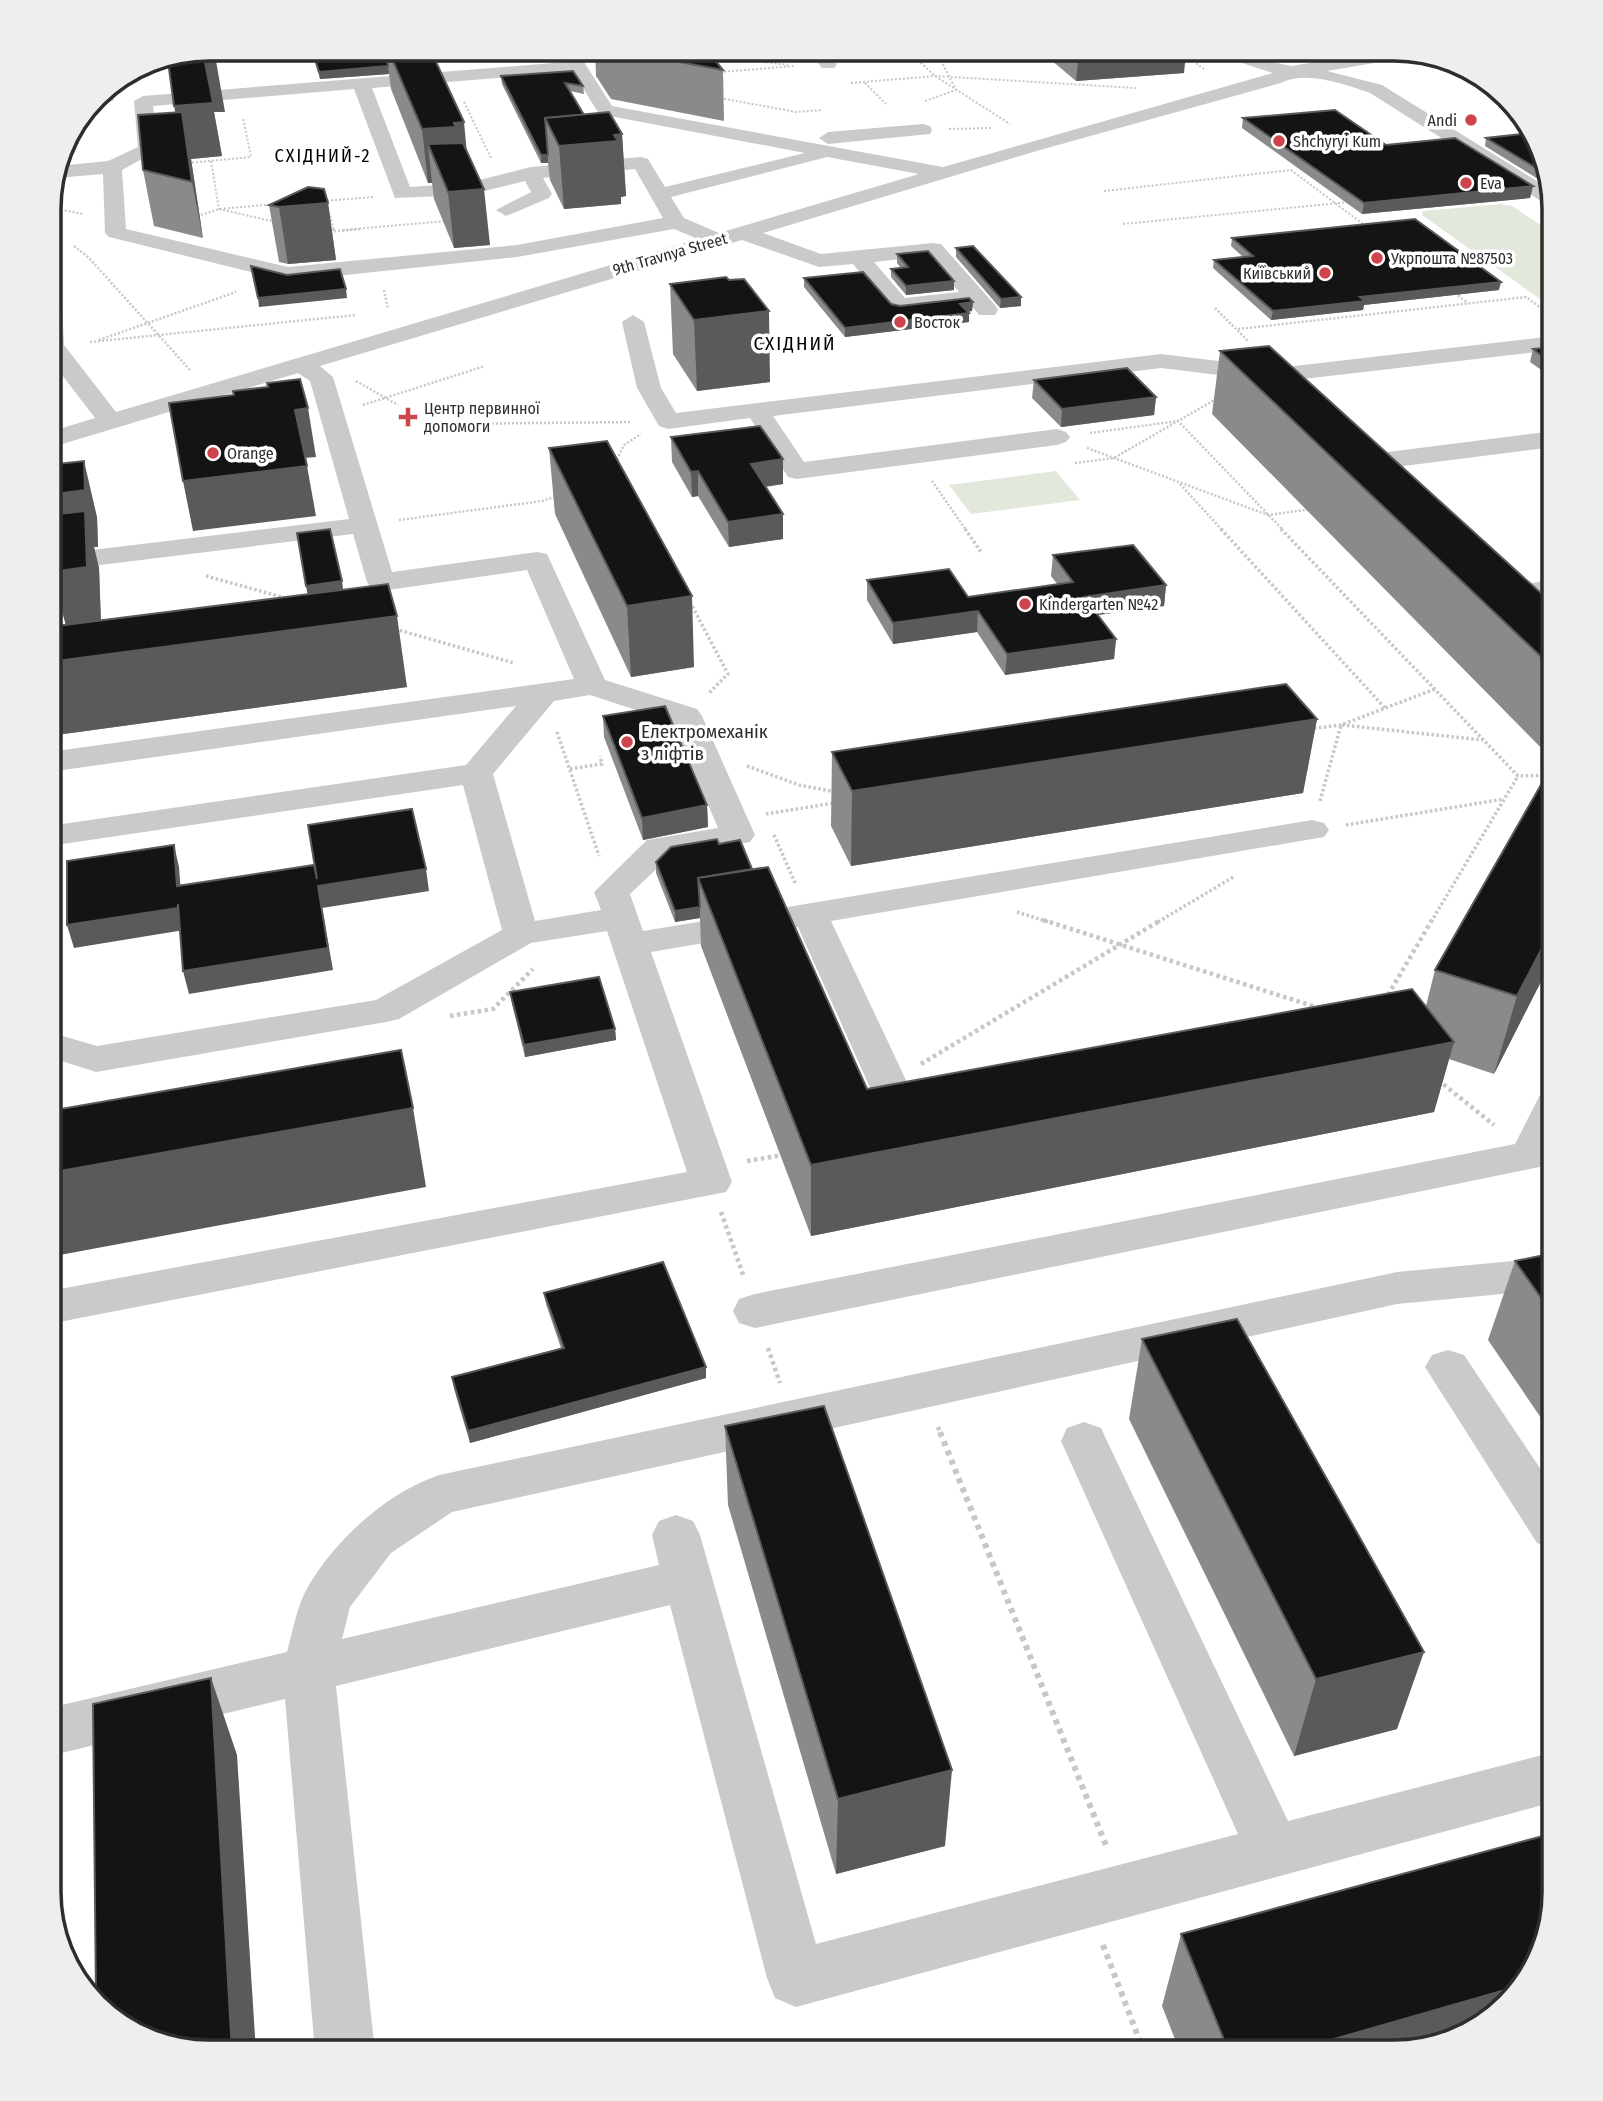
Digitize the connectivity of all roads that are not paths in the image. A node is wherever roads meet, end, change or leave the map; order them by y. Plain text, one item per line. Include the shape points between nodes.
1 (552, 61) edge
2 (826, 62) edge
3 (1249, 62) edge
4 (1349, 62) edge
5 (828, 64) dead end
6 (556, 68) junction
7 (1290, 71) junction
8 (361, 83) junction
9 (923, 130) road end
10 (777, 142) junction
11 (831, 152) junction
12 (112, 167) junction
13 (66, 171) edge
14 (531, 173) junction
15 (945, 173) junction
16 (1540, 189) edge
17 (659, 194) junction
18 (506, 210) dead end
19 (676, 222) junction
20 (743, 233) junction
21 (717, 240) junction
22 (859, 257) junction
23 (633, 322) dead end
24 (1542, 344) edge
25 (62, 362) edge
26 (299, 364) junction
27 (1277, 375) junction
28 (1306, 401) edge
29 (757, 410) junction
30 (111, 422) junction
31 (62, 436) edge
32 (1057, 437) road end
33 (1542, 440) edge
34 (1400, 488) edge
35 (364, 525) junction
36 (62, 562) edge
37 (1542, 591) edge
38 (1516, 594) edge
39 (592, 686) junction
40 (544, 692) junction
41 (62, 760) edge
42 (475, 773) junction
43 (1312, 830) road end
44 (62, 834) edge
45 (810, 914) junction
46 (621, 918) junction
47 (521, 934) junction
48 (61, 1048) edge
49 (894, 1098) edge
50 (1542, 1152) edge
51 (1542, 1274) edge
52 (61, 1306) edge
53 (755, 1311) dead end
54 (1448, 1367) dead end
55 (1084, 1441) dead end
56 (1542, 1511) edge
57 (307, 1670) junction
58 (61, 1729) edge
59 (1542, 1780) edge
60 (1273, 1851) junction
61 (344, 2040) edge

1 - 6 street
2 - 5 street
3 - 7 street
4 - 7 street
6 - 8 street
6 - 10 street via 578,66 606,110
7 - 15 street, 9th Travnya Street
7 - 16 street via 1353,80 1376,89
8 - 12 street via 143,101 148,150
8 - 14 street via 402,194 468,190
9 - 10 street
10 - 11 street
11 - 15 street
11 - 17 street
12 - 13 street
12 - 19 street via 116,233 288,274 517,251
14 - 17 street via 641,163
14 - 18 street via 542,194
15 - 20 street, 9th Travnya Street
17 - 19 street
19 - 21 street
20 - 21 street, 9th Travnya Street
20 - 22 street via 819,261
21 - 26 street, 9th Travnya Street
22 - 22 street via 900,305 982,304 933,249
23 - 29 street via 649,388 668,421
24 - 27 street
25 - 30 street
26 - 30 street, 9th Travnya Street
26 - 35 street via 321,377
27 - 28 street
27 - 29 street via 1161,361
29 - 32 street via 797,471
30 - 31 street, 9th Travnya Street
33 - 34 street via 1363,454
35 - 36 street
35 - 39 street via 381,582 537,560
37 - 38 street
39 - 40 street
39 - 46 street via 686,716 738,835 659,847
40 - 41 street
40 - 42 street
42 - 44 street
42 - 47 street
43 - 45 street
45 - 46 street
45 - 49 street
46 - 47 street
46 - 52 street via 711,1182
47 - 48 street via 386,1010 96,1059
50 - 53 street
51 - 57 street via 1397,1288 439,1495 374,1539 327,1599
54 - 56 street
55 - 60 street
57 - 58 street
57 - 60 street via 682,1557 796,1978
57 - 61 street
59 - 60 street

